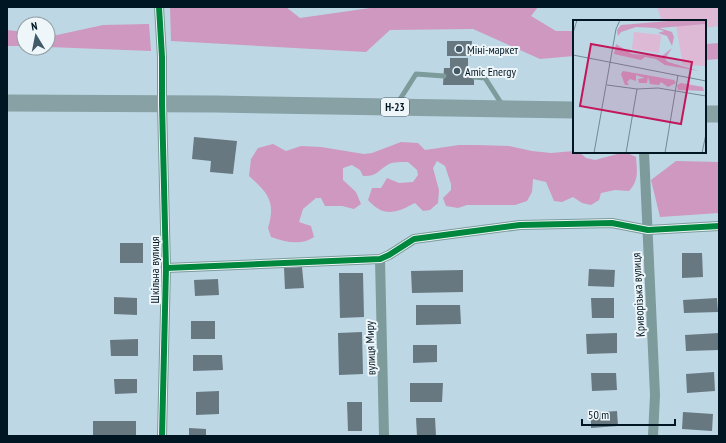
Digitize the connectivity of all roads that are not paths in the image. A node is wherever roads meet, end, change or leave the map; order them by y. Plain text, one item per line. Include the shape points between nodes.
1 (159, 7) edge
2 (444, 76) dead end
3 (474, 77) dead end
4 (7, 103) edge
5 (162, 104) junction
6 (395, 107) junction
7 (504, 108) junction
8 (573, 110) edge
9 (706, 114) edge
10 (719, 114) edge
11 (644, 153) edge
12 (719, 226) edge
13 (648, 230) junction
14 (380, 259) junction
15 (166, 268) junction
16 (162, 436) edge
17 (384, 436) edge
18 (653, 436) edge

1 - 5 street, Шкільна вулиця
2 - 6 lane via 416,74
3 - 7 lane via 485,78
4 - 5 main road, Н-23
5 - 6 main road, Н-23
5 - 15 street, Шкільна вулиця
6 - 7 main road, Н-23
7 - 8 main road, Н-23
9 - 10 main road
11 - 13 street, Криворізька вулиця
12 - 13 street
13 - 14 street via 612,223 520,225 414,239
13 - 18 street, Криворізька вулиця via 655,395
14 - 15 street
14 - 17 street, вулиця Миру
15 - 16 street, Шкільна вулиця

